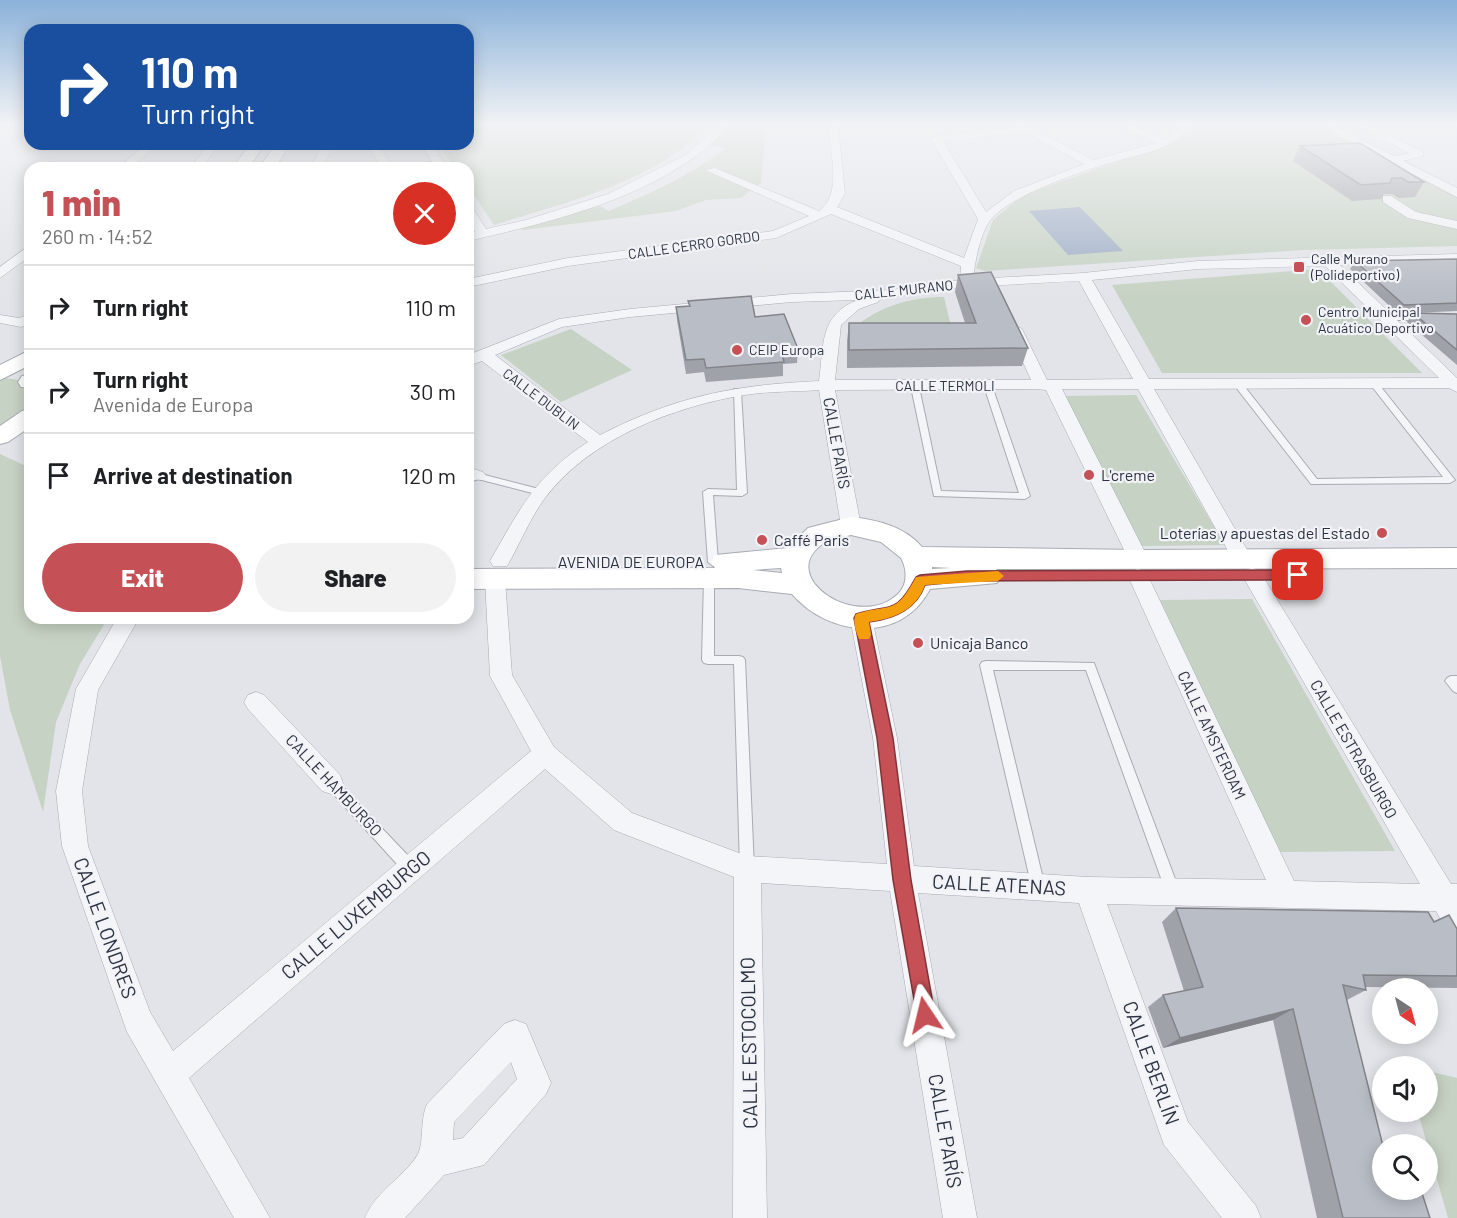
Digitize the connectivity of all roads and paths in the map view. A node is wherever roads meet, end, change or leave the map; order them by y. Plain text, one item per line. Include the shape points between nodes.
1 (640, 182) edge
2 (743, 182) edge
3 (837, 182) edge
4 (961, 182) edge
5 (1047, 182) edge
6 (1435, 182) edge
7 (1457, 193) edge
8 (1387, 199) edge
9 (825, 213) junction
10 (984, 219) junction
11 (474, 220) edge
12 (1457, 225) edge
13 (483, 234) junction
14 (474, 236) edge
15 (24, 254) edge
16 (1457, 258) edge
17 (1329, 262) junction
18 (968, 264) junction
19 (0, 274) edge
20 (1083, 277) junction
21 (474, 282) edge
22 (966, 284) junction
23 (891, 294) junction
24 (792, 298) junction
25 (1008, 313) edge
26 (1433, 317) edge
27 (1386, 318) junction
28 (0, 319) edge
29 (24, 321) edge
30 (834, 324) junction
31 (476, 358) edge
32 (24, 360) edge
33 (0, 375) edge
34 (24, 381) edge
35 (1238, 384) junction
36 (1374, 384) junction
37 (826, 385) junction
38 (1146, 385) junction
39 (1455, 385) edge
40 (988, 386) junction
41 (1047, 386) junction
42 (915, 387) junction
43 (737, 391) junction
44 (24, 424) edge
45 (0, 436) edge
46 (24, 443) edge
47 (600, 443) junction
48 (474, 478) edge
49 (540, 492) junction
50 (851, 526) junction
51 (794, 557) junction
52 (1457, 558) edge
53 (474, 564) edge
54 (917, 568) junction
55 (1139, 568) junction
56 (1248, 568) junction
57 (711, 570) junction
58 (488, 573) edge
59 (1457, 575) edge
60 (798, 585) junction
61 (861, 618) junction
62 (124, 624) edge
63 (1457, 681) edge
64 (1457, 688) edge
65 (256, 702) dead end
66 (544, 754) junction
67 (332, 783) joint
68 (411, 869) junction
69 (747, 869) junction
70 (902, 880) junction
71 (1038, 887) junction
72 (1088, 890) junction
73 (1173, 892) junction
74 (1286, 894) junction
75 (1450, 898) edge
76 (1457, 921) edge
77 (168, 1075) junction
78 (435, 1160) dead end
79 (253, 1218) edge
80 (382, 1218) edge
81 (750, 1218) edge
82 (960, 1218) edge
83 (1244, 1218) edge

1 - 13 street via 612,196
2 - 9 street
3 - 9 street via 839,194
4 - 10 street
5 - 10 street via 1018,193
6 - 7 street
8 - 12 street via 1412,215
9 - 18 street
9 - 21 street, CALLE CERRO GORDO via 776,234 568,262
10 - 18 street
11 - 13 street
13 - 14 street
15 - 19 street
16 - 17 street, CALLE MURANO
17 - 20 street, CALLE MURANO via 1198,265
17 - 27 street
18 - 22 street
20 - 22 street, CALLE MURANO via 996,287
20 - 38 street, CALLE ESTRASBURGO
22 - 23 street, CALLE MURANO
23 - 24 street, CALLE MURANO
23 - 30 street via 854,306
24 - 30 street via 824,311
24 - 31 street, CALLE MURANO via 559,323
25 - 41 street, CALLE AMSTERDAM
26 - 27 lane
27 - 39 street
28 - 29 street
30 - 37 street, CALLE PARÍS
31 - 47 street, CALLE DUBLIN
32 - 33 main road
33 - 34 main road
35 - 36 street, CALLE TERMOLI
35 - 36 lane via 1314,482 1450,480
35 - 38 street, CALLE TERMOLI
36 - 39 street, CALLE TERMOLI
37 - 42 street, CALLE TERMOLI
37 - 43 street, CALLE TERMOLI
37 - 50 street, CALLE PARÍS
38 - 41 street, CALLE TERMOLI
38 - 56 street, CALLE ESTRASBURGO
40 - 41 street, CALLE TERMOLI
40 - 42 street, CALLE TERMOLI
40 - 42 lane via 1025,496 937,494
41 - 55 street, CALLE AMSTERDAM
43 - 47 street, CALLE TERMOLI via 681,404
43 - 57 lane via 742,493 708,492
44 - 45 main road
45 - 46 main road
47 - 49 street, CALLE TERMOLI via 568,465
48 - 49 lane
49 - 58 street, CALLE TERMOLI
50 - 51 main road via 815,534
50 - 54 main road via 888,534 903,544
51 - 57 main road, AVENIDA DE EUROPA
51 - 60 main road
52 - 56 main road
53 - 58 main road
54 - 55 main road via 967,576
54 - 61 main road via 915,595 902,607
55 - 56 main road
55 - 74 street, CALLE AMSTERDAM
56 - 59 main road
56 - 75 street, CALLE ESTRASBURGO
57 - 58 main road
57 - 60 main road
57 - 69 lane via 708,660 739,660
58 - 66 street, CALLE ATENAS via 501,676
60 - 61 main road via 823,608
61 - 70 street, CALLE PARÍS via 885,738
62 - 77 street, CALLE LONDRES via 87,688 69,791 75,846 138,1021
63 - 64 lane via 1451,681
65 - 67 street, CALLE HAMBURGO
66 - 68 street, CALLE LUXEMBURGO
66 - 69 street, CALLE ATENAS via 623,822
67 - 68 lane, CALLE HAMBURGO
68 - 77 street, CALLE LUXEMBURGO
69 - 70 street, CALLE ATENAS
69 - 81 street, CALLE ESTOCOLMO
70 - 71 street, CALLE ATENAS
70 - 82 street, CALLE PARÍS
71 - 72 street, CALLE ATENAS
71 - 73 lane via 986,665 1090,666
72 - 73 street, CALLE ATENAS
72 - 83 street, CALLE BERLÍN via 1176,1133
73 - 74 street, CALLE ATENAS
74 - 75 street, CALLE ATENAS
75 - 76 street, CALLE ESTRASBURGO
77 - 79 street, CALLE LONDRES
78 - 80 street

